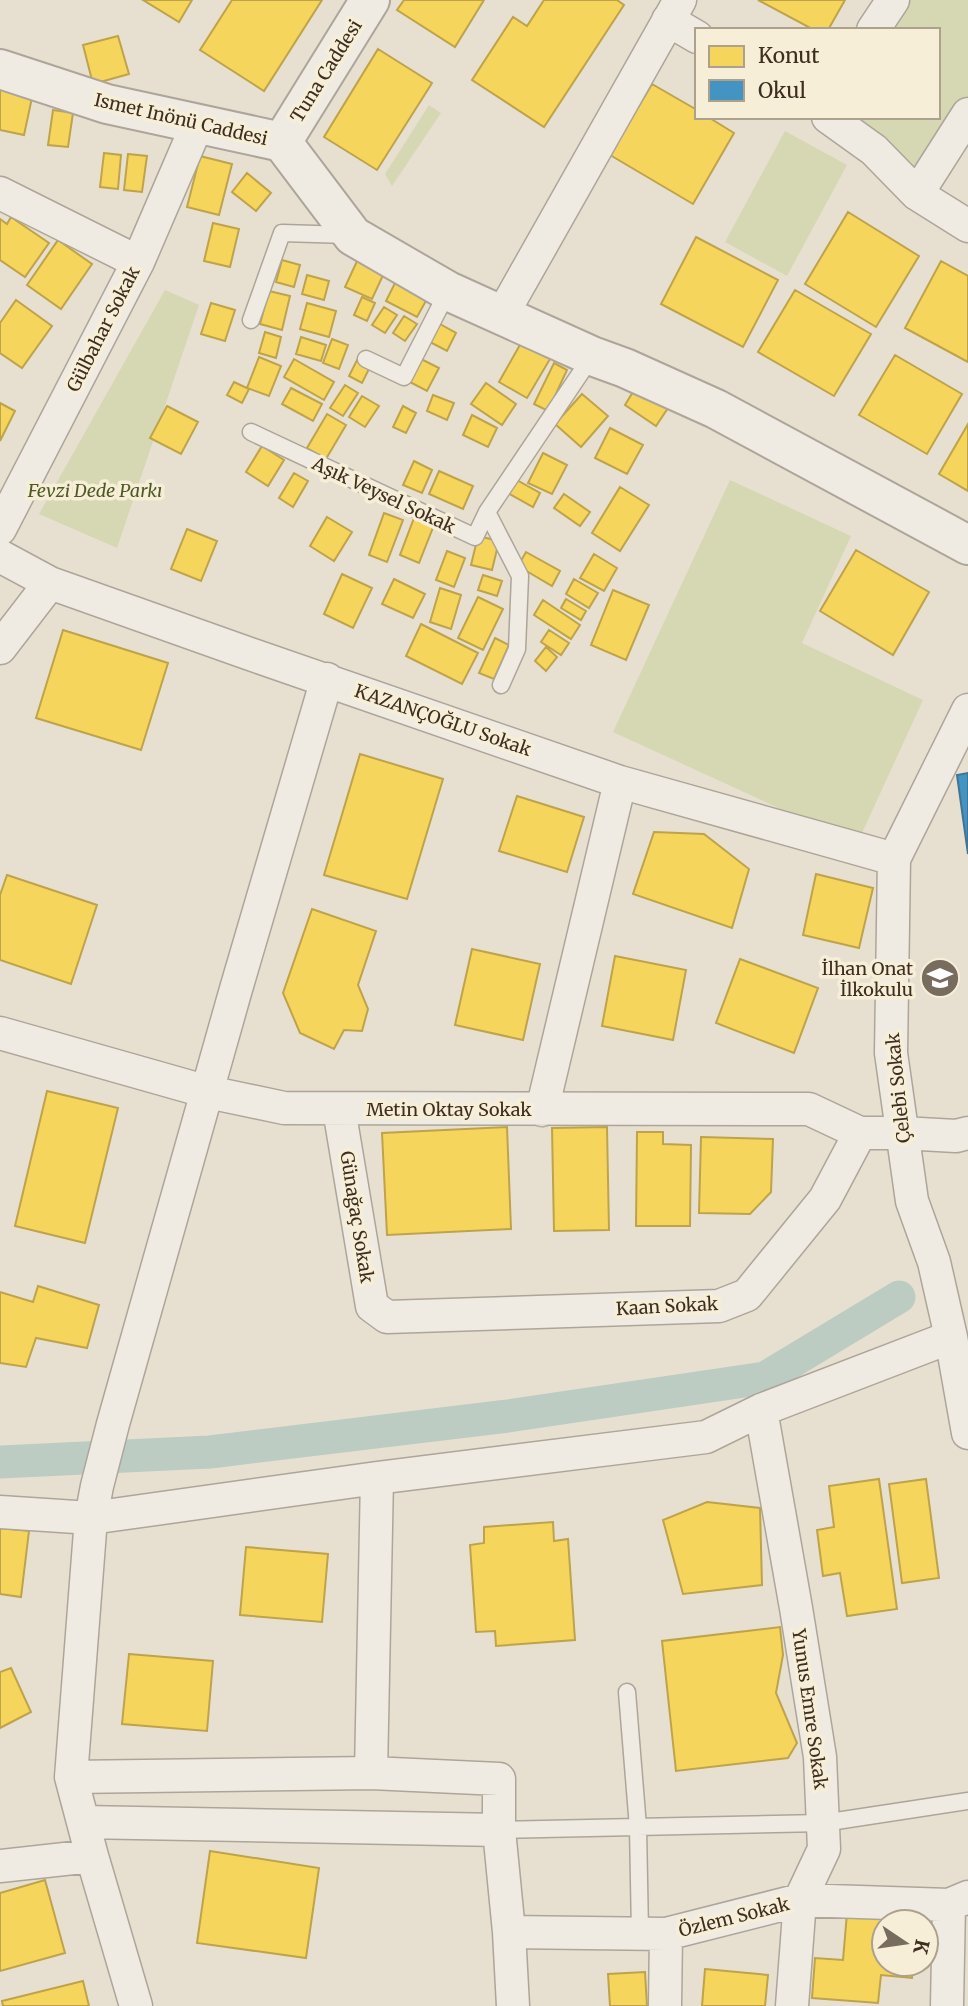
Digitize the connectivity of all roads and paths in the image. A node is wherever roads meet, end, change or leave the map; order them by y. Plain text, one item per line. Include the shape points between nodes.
1 (370, 0) edge
2 (893, 0) edge
3 (674, 10) edge
4 (874, 28) edge
5 (695, 35) edge
6 (0, 69) edge
7 (968, 114) edge
8 (831, 119) edge
9 (197, 125) junction
10 (282, 142) junction
11 (0, 193) edge
12 (917, 194) junction
13 (968, 226) edge
14 (354, 236) junction
15 (138, 262) junction
16 (448, 291) junction
17 (502, 315) junction
18 (251, 320) dead end
19 (366, 359) dead end
20 (608, 362) junction
21 (251, 432) dead end
22 (487, 512) junction
23 (0, 529) edge
24 (968, 545) edge
25 (0, 556) edge
26 (50, 583) junction
27 (0, 648) edge
28 (327, 679) junction
29 (500, 685) dead end
30 (968, 710) edge
31 (620, 782) junction
32 (894, 859) junction
33 (0, 1032) edge
34 (208, 1092) junction
35 (340, 1109) junction
36 (542, 1110) junction
37 (860, 1133) junction
38 (902, 1133) junction
39 (968, 1133) edge
40 (387, 1317) joint
41 (958, 1351) edge
42 (761, 1410) junction
43 (968, 1433) edge
44 (377, 1478) junction
45 (0, 1512) edge
46 (91, 1518) junction
47 (627, 1692) dead end
48 (371, 1773) junction
49 (71, 1777) junction
50 (968, 1801) edge
51 (83, 1822) junction
52 (823, 1823) junction
53 (638, 1827) junction
54 (499, 1830) junction
55 (92, 1856) junction
56 (0, 1866) edge
57 (800, 1900) junction
58 (958, 1901) edge
59 (509, 1931) junction
60 (653, 1933) junction
61 (136, 2006) edge
62 (513, 2006) edge
63 (665, 2006) edge
64 (792, 2006) edge
65 (947, 2006) edge

1 - 10 street, Tuna Caddesi
2 - 4 street
3 - 5 street
3 - 17 street
6 - 9 street, Ismet Inönü Caddesi via 107,104
7 - 12 street
8 - 12 street via 874,150
9 - 10 street, Ismet Inönü Caddesi
9 - 15 street, Gülbahar Sokak
10 - 14 street, Ismet Inönü Caddesi
11 - 15 street
12 - 13 street
14 - 16 street, Ismet Inönü Caddesi
14 - 18 lane via 282,233
15 - 23 street, Gülbahar Sokak
16 - 17 street, Ismet Inönü Caddesi
16 - 19 lane via 404,377
17 - 20 street, Ismet Inönü Caddesi
20 - 22 lane, Aşık Veysel Sokak
20 - 24 street, Ismet Inönü Caddesi via 716,409
21 - 22 lane, Aşık Veysel Sokak via 475,537
22 - 29 lane via 520,576 517,649
25 - 26 street, KAZANÇOĞLU Sokak
26 - 27 street
26 - 28 street, KAZANÇOĞLU Sokak
28 - 31 street, KAZANÇOĞLU Sokak
28 - 34 street
30 - 32 street, Çelebi Sokak
31 - 32 street, KAZANÇOĞLU Sokak
31 - 36 street
32 - 38 street, Çelebi Sokak via 891,1053
33 - 34 street, Metin Oktay Sokak
34 - 35 street, Metin Oktay Sokak via 284,1108
34 - 46 street via 113,1424
35 - 36 street, Metin Oktay Sokak
35 - 40 street, Günağaç Sokak via 372,1306
36 - 37 street, Metin Oktay Sokak via 809,1109
37 - 38 street, Metin Oktay Sokak
37 - 40 street, Kaan Sokak via 825,1199 747,1295 719,1306
38 - 39 street, Metin Oktay Sokak
38 - 41 street, Çelebi Sokak via 912,1201
41 - 42 street
41 - 43 street, Çelebi Sokak
42 - 44 street via 706,1437
42 - 52 street, Yunus Emre Sokak via 820,1757
44 - 46 street
44 - 48 street
45 - 46 street
46 - 49 street
47 - 53 lane
48 - 49 street
48 - 54 street via 499,1779
49 - 51 street
50 - 52 lane
51 - 54 street
51 - 55 street
52 - 53 lane
52 - 57 street, Yunus Emre Sokak via 824,1849
53 - 54 lane
53 - 60 lane
54 - 59 street
55 - 56 street
55 - 61 street
57 - 58 street, Özlem Sokak
57 - 60 street, Özlem Sokak
57 - 64 street, Yunus Emre Sokak
58 - 65 street
59 - 60 street, Özlem Sokak
59 - 62 street
60 - 63 street

